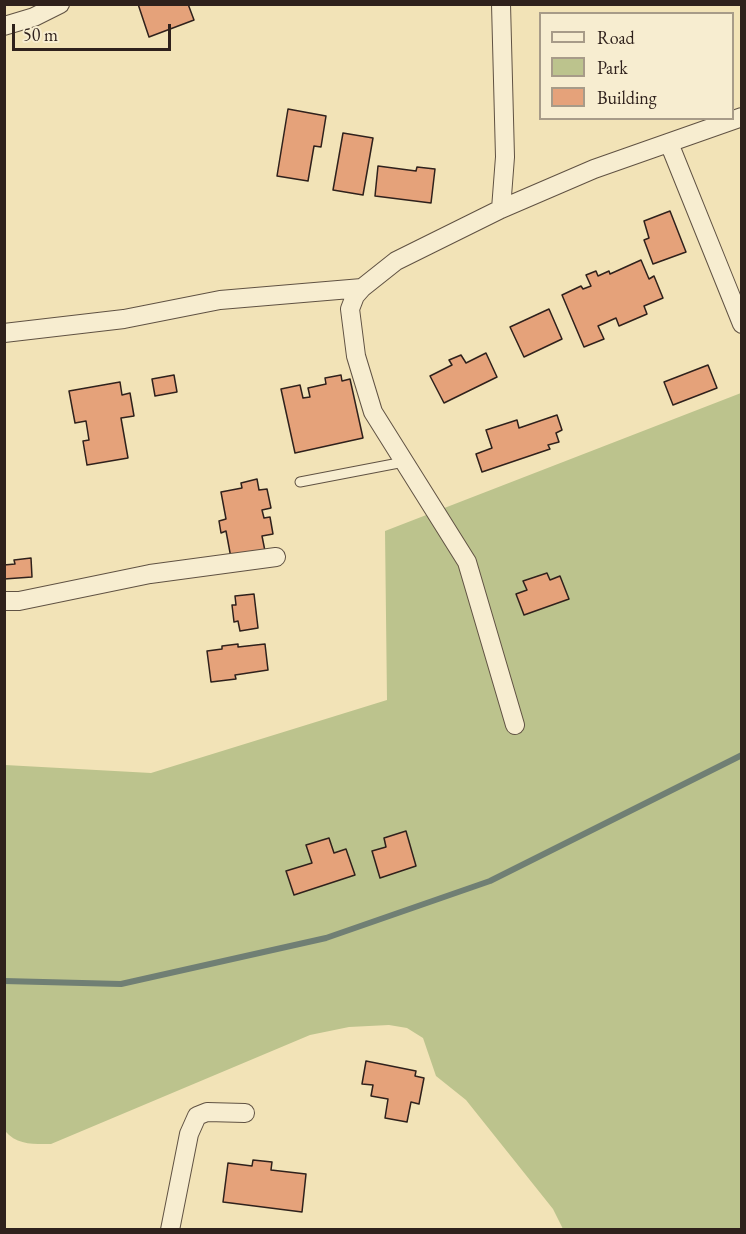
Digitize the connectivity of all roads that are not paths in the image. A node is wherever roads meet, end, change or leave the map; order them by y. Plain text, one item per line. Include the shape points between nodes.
1 (60, 4) edge
2 (501, 4) edge
3 (4, 26) edge
4 (733, 120) edge
5 (669, 143) junction
6 (501, 209) junction
7 (362, 288) junction
8 (741, 324) edge
9 (4, 333) edge
10 (404, 462) junction
11 (300, 482) dead end
12 (276, 558) dead end
13 (4, 601) edge
14 (515, 725) dead end
15 (245, 1113) dead end
16 (171, 1230) edge

1 - 3 street
2 - 6 street via 505,157
4 - 5 street
5 - 6 street via 584,173
5 - 8 street
6 - 7 street via 396,261
7 - 9 street via 220,300 124,319
7 - 10 street via 350,309 356,356 373,412
10 - 11 lane
10 - 14 street via 467,562
12 - 13 street via 150,574
15 - 16 street via 207,1112 197,1116 189,1134

